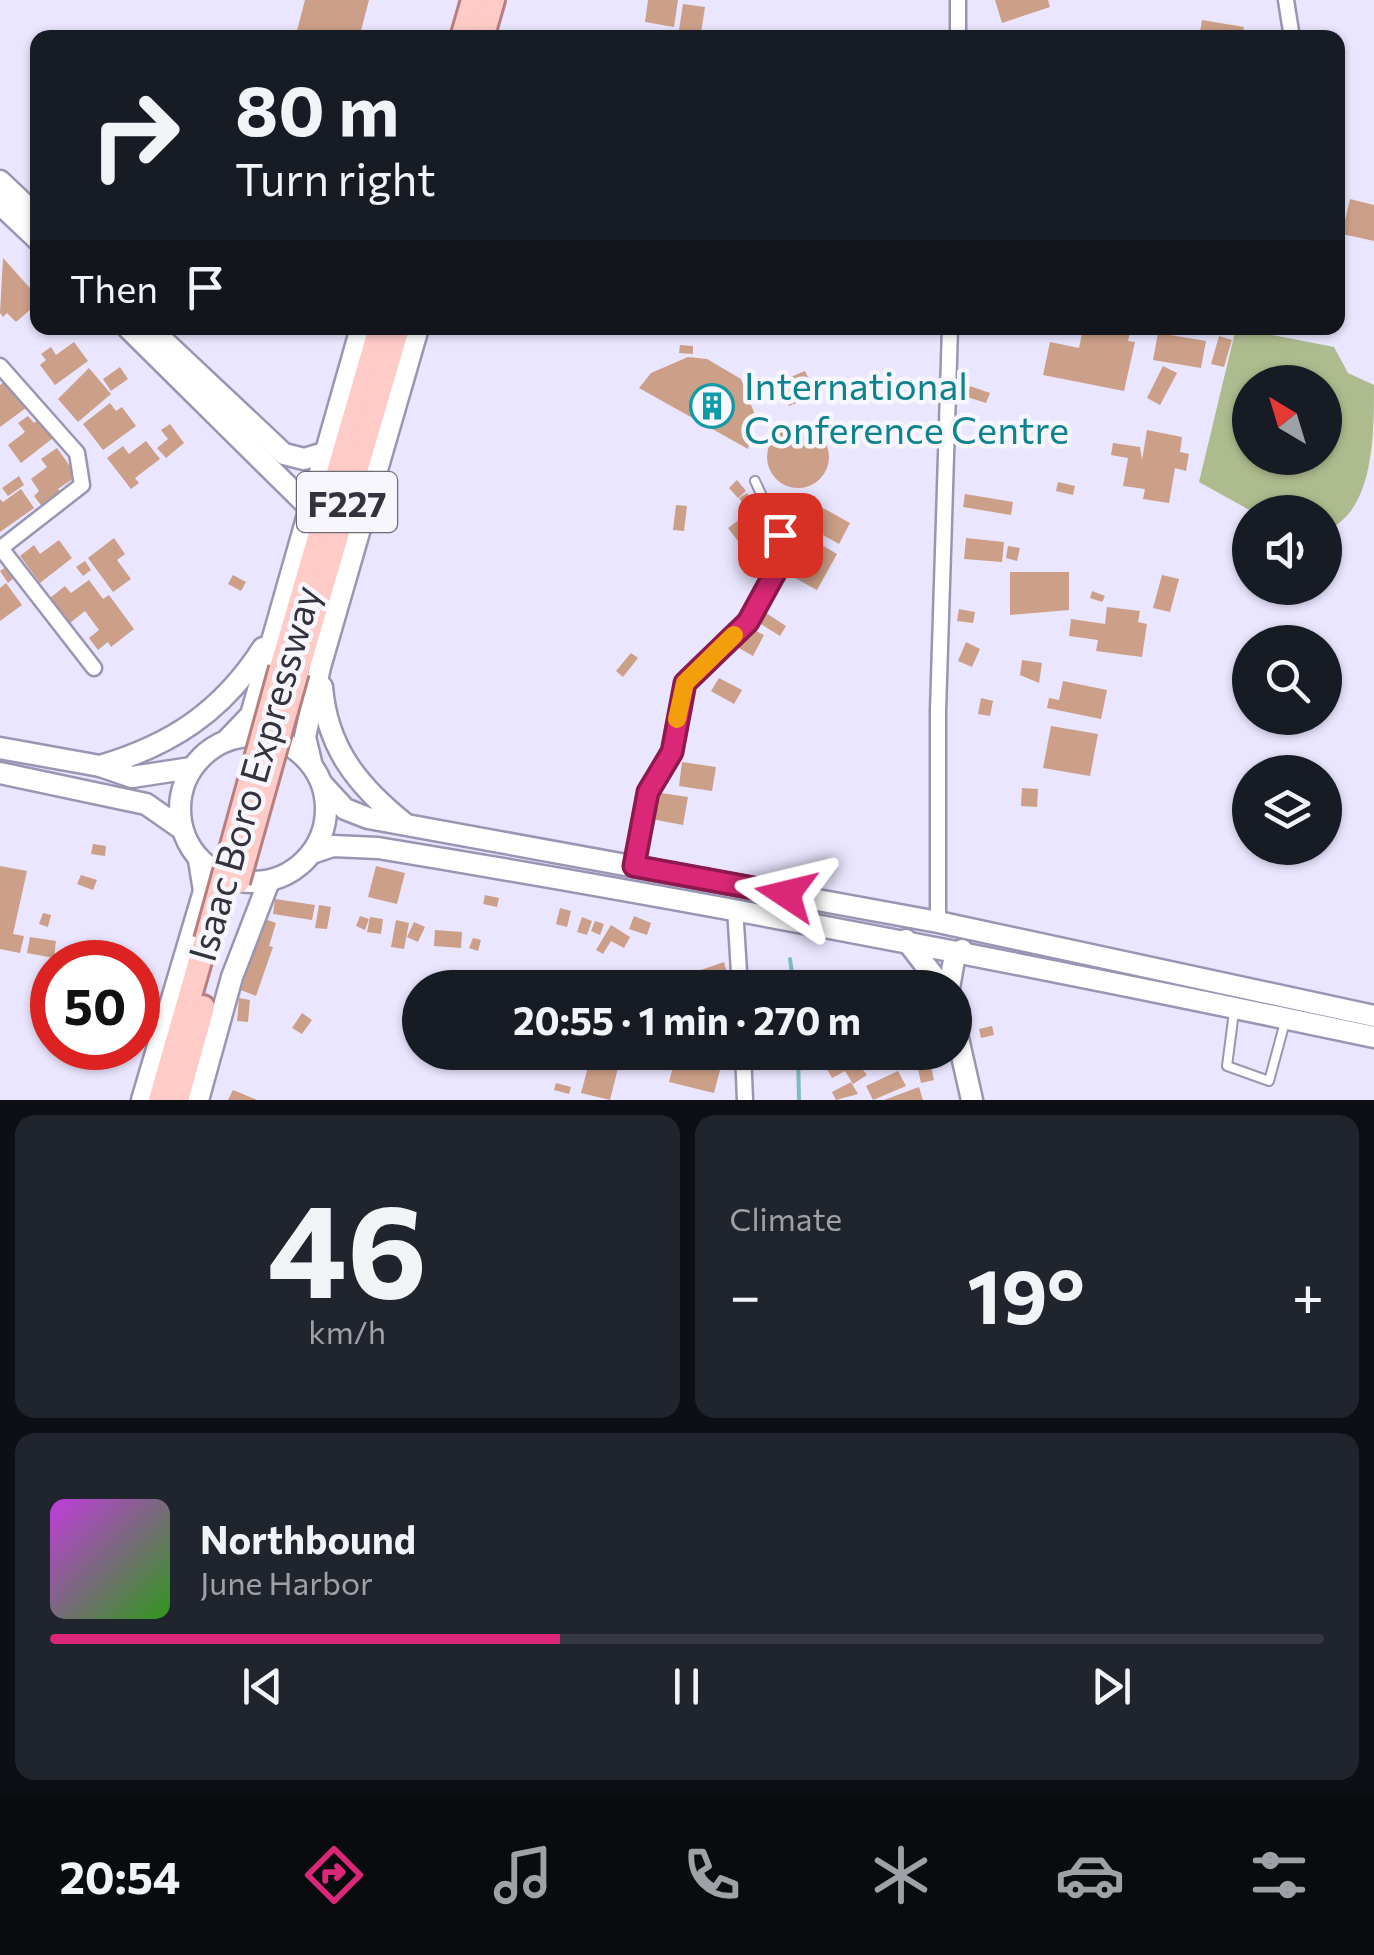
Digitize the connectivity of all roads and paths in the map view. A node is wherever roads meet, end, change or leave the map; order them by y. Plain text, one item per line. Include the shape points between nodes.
1 (472, 0) edge
2 (493, 0) edge
3 (958, 0) edge
4 (1286, 0) edge
5 (456, 30) edge
6 (464, 30) edge
7 (484, 30) edge
8 (958, 30) edge
9 (1291, 30) edge
10 (0, 181) edge
11 (0, 204) edge
12 (30, 210) edge
13 (30, 232) edge
14 (135, 335) edge
15 (157, 335) edge
16 (386, 335) edge
17 (387, 335) edge
18 (950, 335) edge
19 (0, 366) edge
20 (324, 453) junction
21 (755, 480) dead end
22 (308, 506) junction
23 (0, 547) edge
24 (275, 629) junction
25 (94, 668) dead end
26 (299, 669) junction
27 (228, 740) junction
28 (0, 748) edge
29 (312, 764) junction
30 (100, 766) junction
31 (191, 768) junction
32 (0, 774) edge
33 (323, 785) junction
34 (406, 824) junction
35 (182, 829) junction
36 (312, 854) junction
37 (199, 860) junction
38 (634, 866) junction
39 (269, 881) junction
40 (736, 908) junction
41 (938, 922) junction
42 (906, 940) junction
43 (214, 942) junction
44 (962, 950) junction
45 (739, 970) edge
46 (931, 970) edge
47 (951, 970) edge
48 (1235, 1008) junction
49 (1374, 1016) edge
50 (1286, 1018) junction
51 (1374, 1037) edge
52 (744, 1070) edge
53 (965, 1070) edge
54 (142, 1100) edge
55 (160, 1100) edge
56 (176, 1100) edge
57 (198, 1100) edge
58 (745, 1100) edge
59 (972, 1100) edge

1 - 5 main road
1 - 6 main road
2 - 7 main road
3 - 8 street
4 - 9 street
10 - 12 main road
11 - 13 main road
14 - 22 main road
15 - 20 main road via 284,454 304,459
16 - 20 main road
17 - 26 main road, Isaac Boro Expressway / F227
18 - 41 street
19 - 23 street via 77,453 82,484
20 - 22 main road
21 - 38 lane via 780,535 782,560 748,622 685,683 672,752 648,792
22 - 24 main road
23 - 25 street
24 - 27 main road via 251,716
24 - 30 main road via 226,698 200,720 171,740
26 - 29 main road
26 - 34 main road via 363,788
26 - 43 main road, Isaac Boro Expressway / F227, bridge
27 - 29 main road via 274,738
27 - 31 main road
28 - 30 main road
29 - 33 main road
30 - 31 main road via 132,777
31 - 35 main road via 182,789
32 - 35 main road via 146,804
33 - 34 main road via 345,809
33 - 36 main road via 327,808
34 - 38 main road
35 - 37 main road
36 - 39 main road
36 - 40 main road via 333,846 378,848
37 - 39 main road via 232,879
37 - 54 main road via 204,891
38 - 41 main road
39 - 57 main road via 232,978
40 - 42 main road
40 - 45 street
41 - 49 main road
42 - 44 main road
42 - 46 main road
43 - 55 main road, Isaac Boro Expressway / F227
43 - 56 main road, Isaac Boro Expressway / F227
44 - 47 main road
44 - 48 main road
48 - 50 main road
48 - 50 lane via 1228,1066 1268,1081
50 - 51 main road
52 - 58 street
53 - 59 main road

